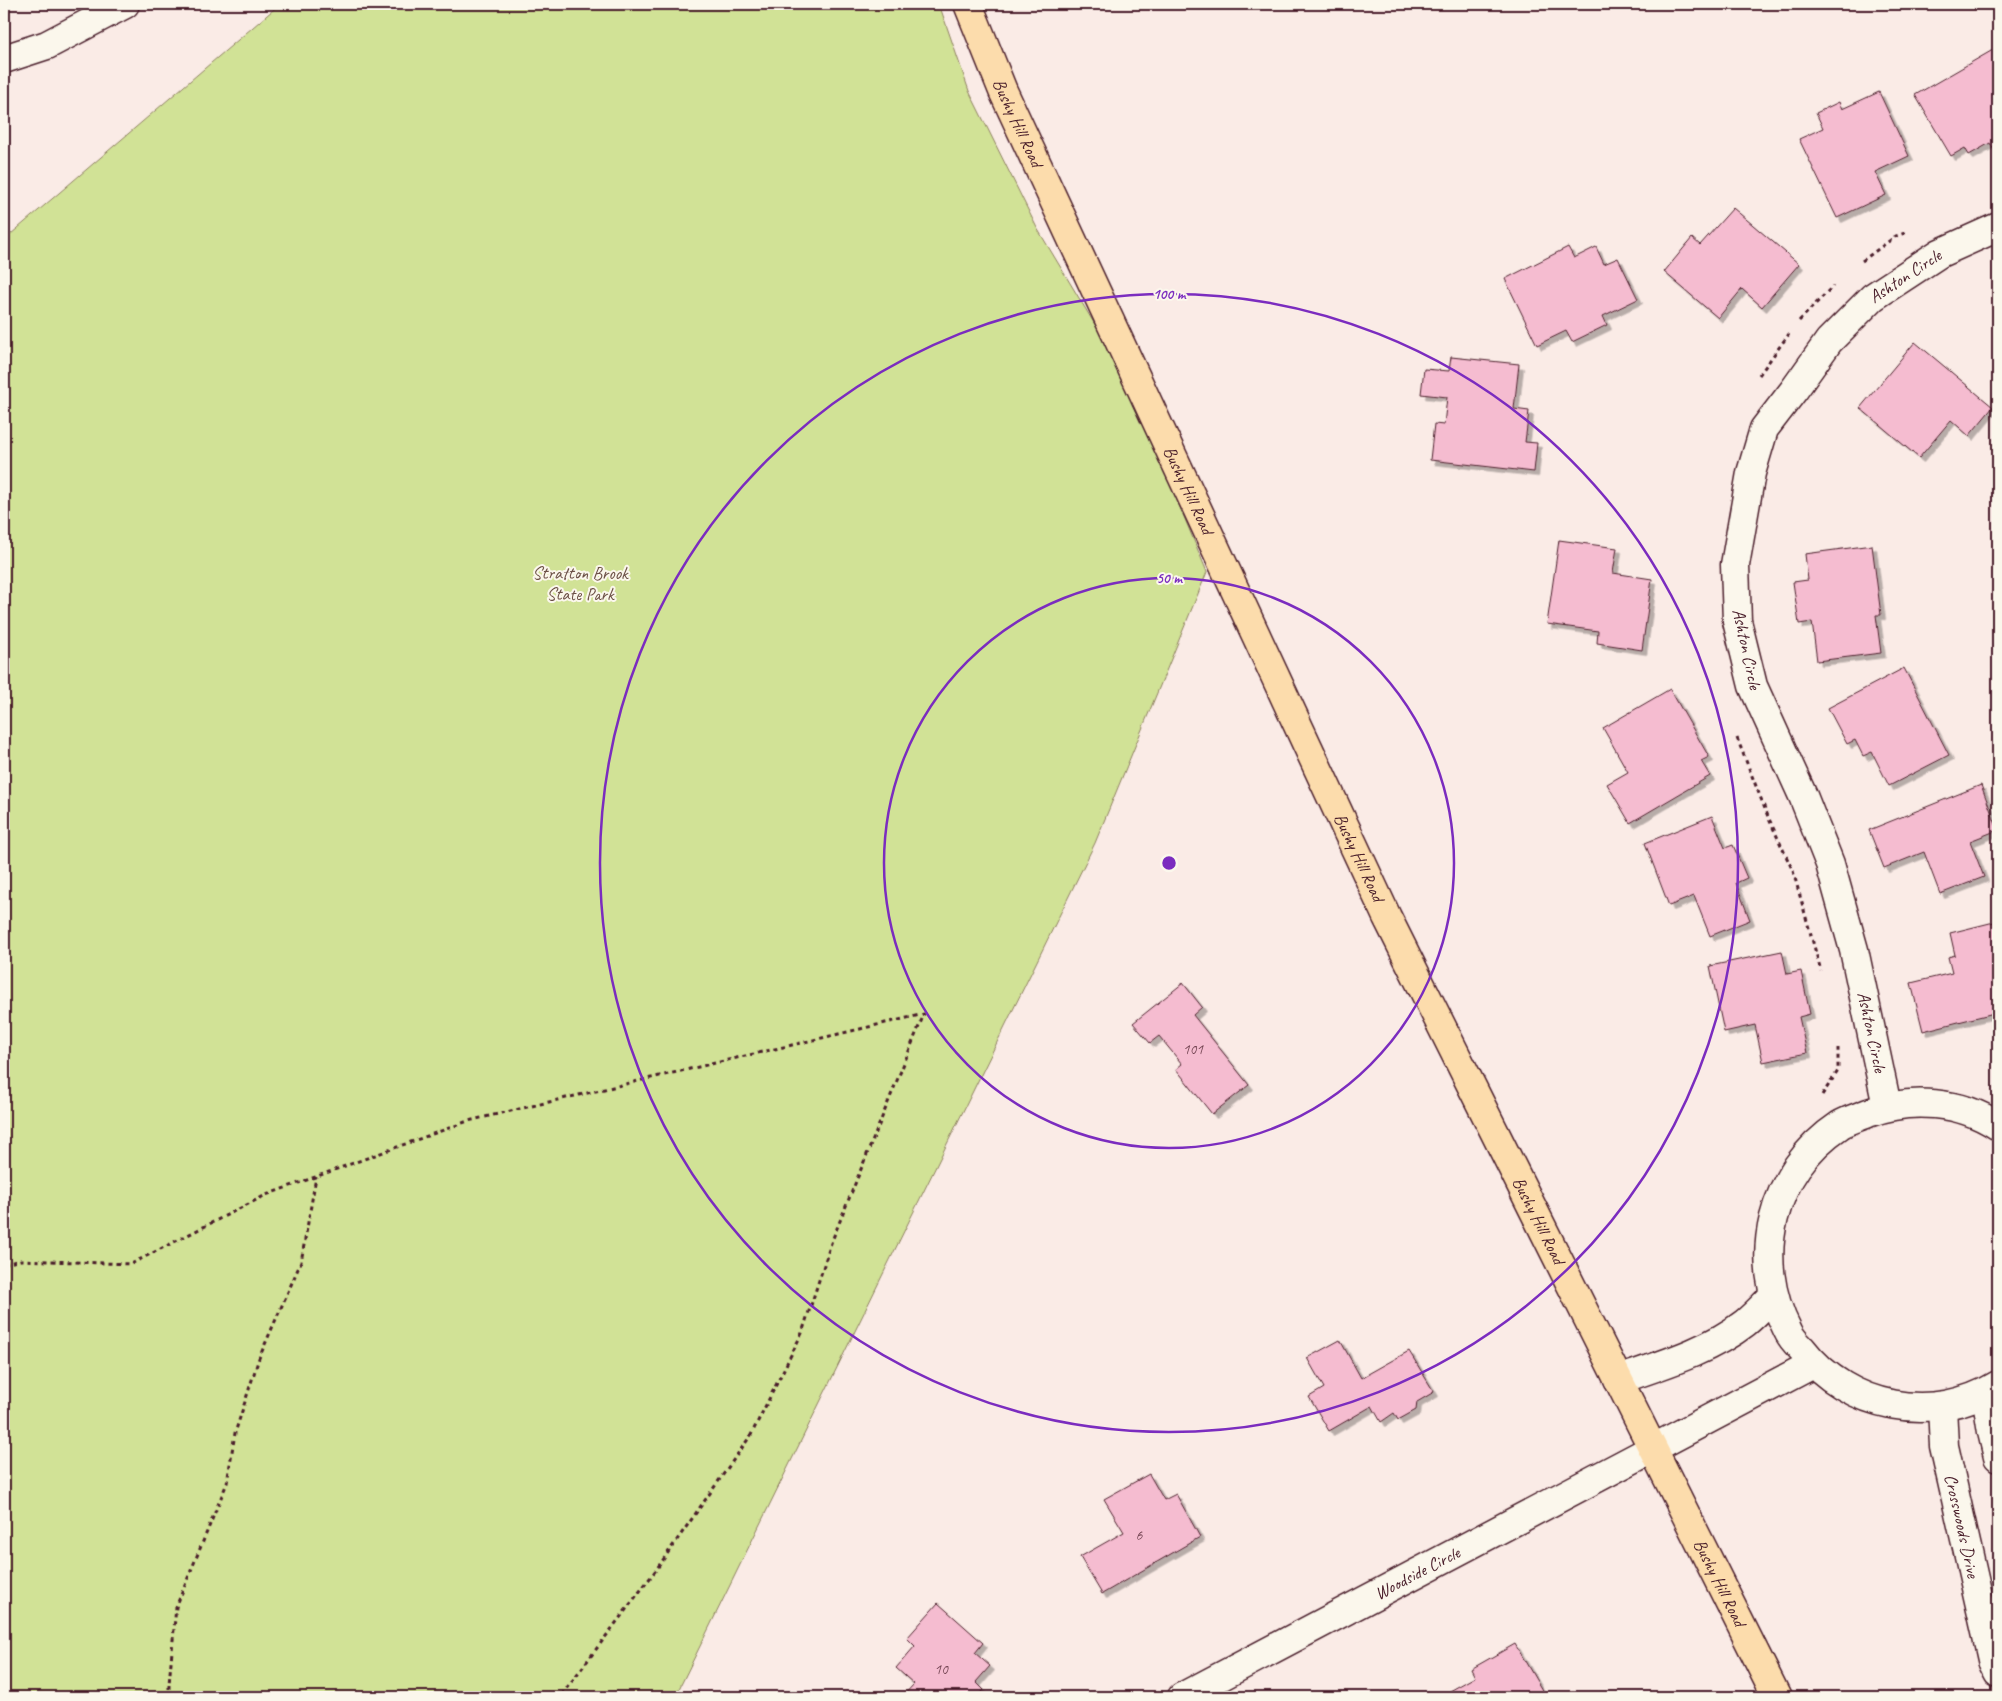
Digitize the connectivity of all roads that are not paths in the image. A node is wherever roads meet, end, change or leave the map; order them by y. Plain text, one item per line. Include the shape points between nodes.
1 (125, 4) edge
2 (968, 4) edge
3 (4, 59) edge
4 (1998, 227) edge
5 (1887, 1106) junction
6 (1998, 1126) edge
7 (1774, 1296) junction
8 (1813, 1364) junction
9 (1618, 1380) junction
10 (1992, 1389) edge
11 (1942, 1407) junction
12 (1653, 1449) junction
13 (1998, 1457) edge
14 (1998, 1673) edge
15 (1182, 1697) edge
16 (1777, 1697) edge

1 - 3 street via 47,45
2 - 9 main road, Bushy Hill Road via 1003,91 1388,917
4 - 5 street, Ashton Circle via 1940,253 1873,297 1829,341 1764,429 1751,473 1735,564 1737,621 1752,686 1803,796 1830,864 1854,950
5 - 6 street via 1936,1103 1983,1116
5 - 7 street via 1841,1124 1804,1157 1779,1199 1768,1248
7 - 8 street via 1789,1333
7 - 9 street via 1744,1323 1717,1340
8 - 11 street via 1841,1385 1872,1400 1907,1408
8 - 12 street
9 - 12 main road, Bushy Hill Road
10 - 11 street
10 - 13 street via 1992,1432
11 - 14 street, Crosswoods Drive via 1944,1446 1993,1663
12 - 15 street, Woodside Circle
12 - 16 main road, Bushy Hill Road

